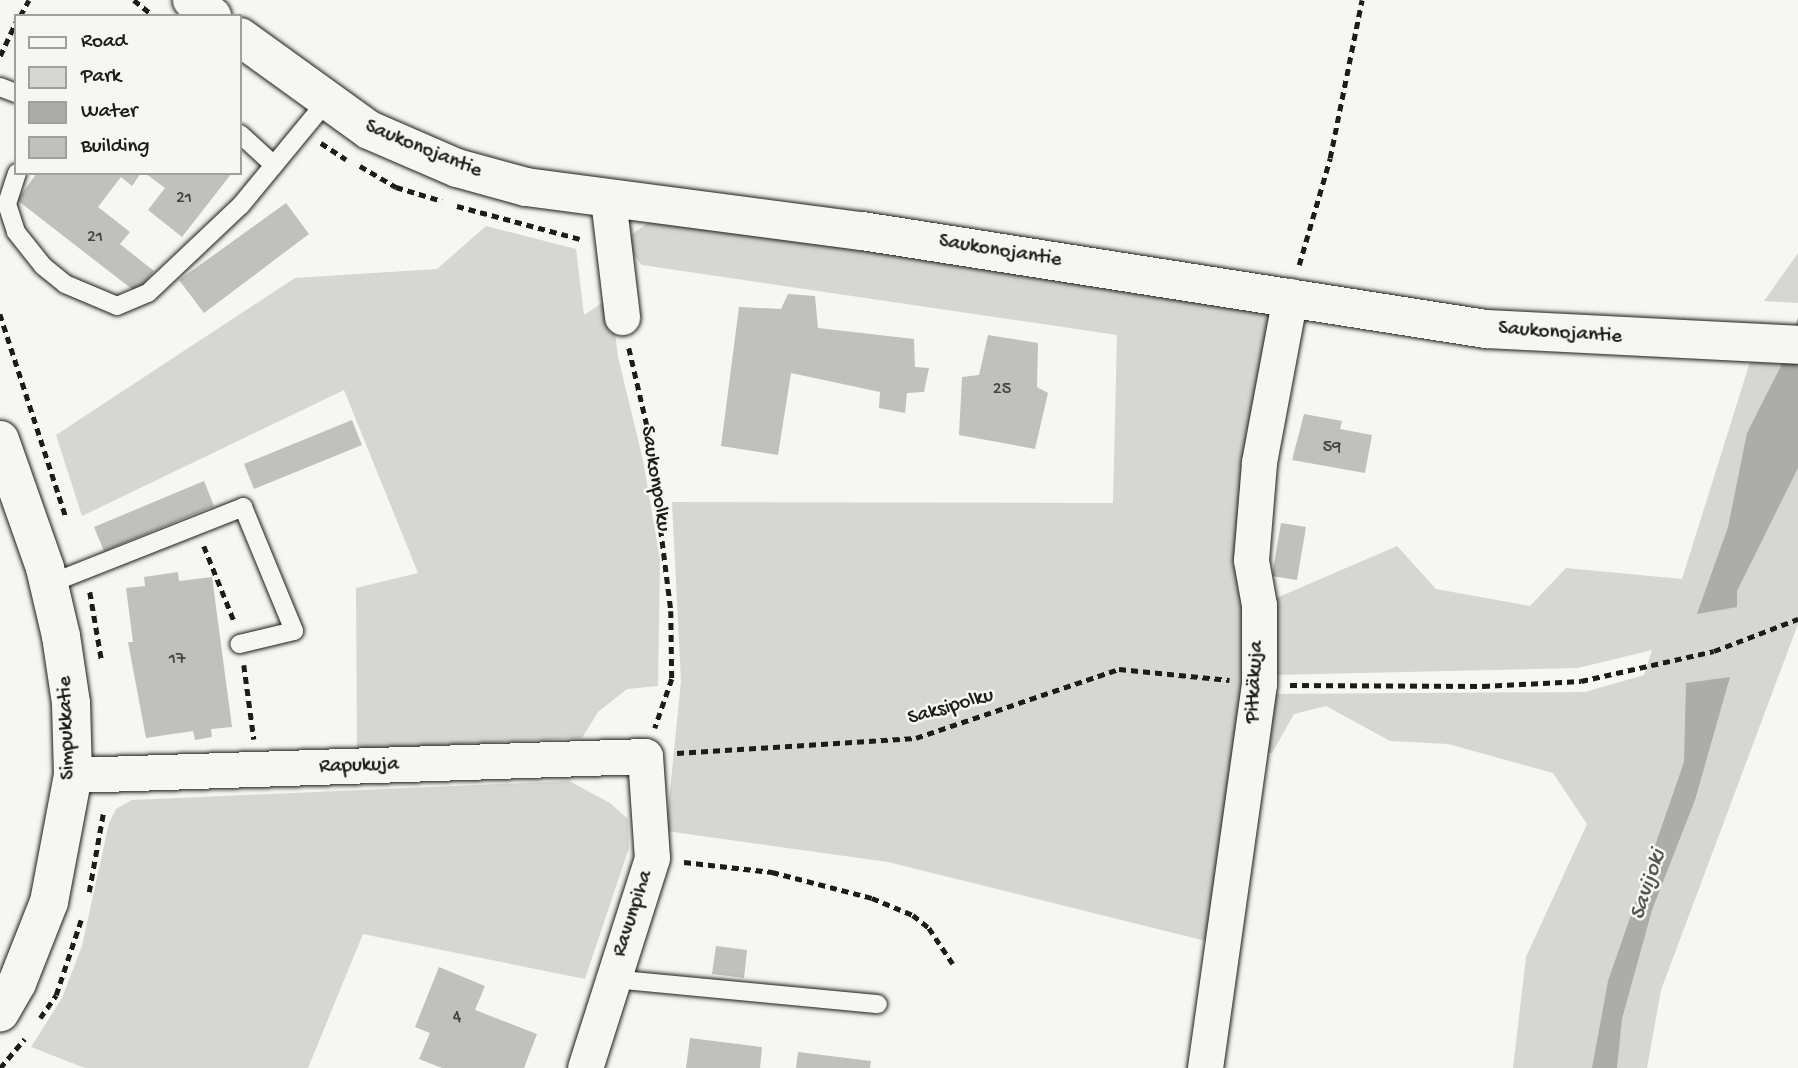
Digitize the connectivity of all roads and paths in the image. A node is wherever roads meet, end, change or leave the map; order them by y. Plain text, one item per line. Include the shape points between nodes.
1 (134, 0) edge
2 (192, 0) edge
3 (1362, 0) edge
4 (152, 14) edge
5 (210, 14) edge
6 (14, 26) edge
7 (242, 39) edge
8 (0, 56) edge
9 (326, 102) junction
10 (242, 136) edge
11 (274, 165) junction
12 (16, 175) edge
13 (608, 199) junction
14 (1290, 296) junction
15 (622, 317) joint
16 (1798, 345) edge
17 (0, 440) edge
18 (49, 584) junction
19 (1798, 619) edge
20 (240, 644) dead end
21 (1259, 684) junction
22 (645, 757) junction
23 (73, 775) junction
24 (652, 858) junction
25 (953, 964) dead end
26 (612, 979) junction
27 (878, 1004) dead end
28 (0, 1013) edge
29 (585, 1068) edge
30 (1205, 1068) edge

1 - 4 path
2 - 5 street
3 - 14 path via 1330,158
6 - 8 path
7 - 9 street, Saukonojantie
9 - 11 lane
9 - 13 street, Saukonojantie via 369,130 457,168 526,187
10 - 11 lane
11 - 12 lane via 241,205 148,293 117,306 65,284 43,266 16,232 7,204
13 - 14 street, Saukonojantie via 862,231
13 - 15 street
14 - 16 street, Saukonojantie via 1486,330
14 - 21 street, Pitkäkuja via 1253,512 1251,560 1259,605
15 - 22 path, Saukonpolku via 649,434 671,611 672,679
17 - 18 street, Simpukkatie
18 - 20 lane via 243,507 294,631
18 - 23 street, Simpukkatie via 71,703
19 - 21 path, Saksipolku via 1714,651 1581,681 1483,686
21 - 22 path, Saksipolku via 1119,669 916,738 717,748
21 - 30 street, Pitkäkuja
22 - 23 street, Rapukuja
22 - 24 street, Ravunpiha
23 - 28 street, Simpukkatie via 49,902
24 - 25 path via 772,872 872,898 914,915 929,928
24 - 26 street, Ravunpiha
26 - 27 lane
26 - 29 street, Ravunpiha

